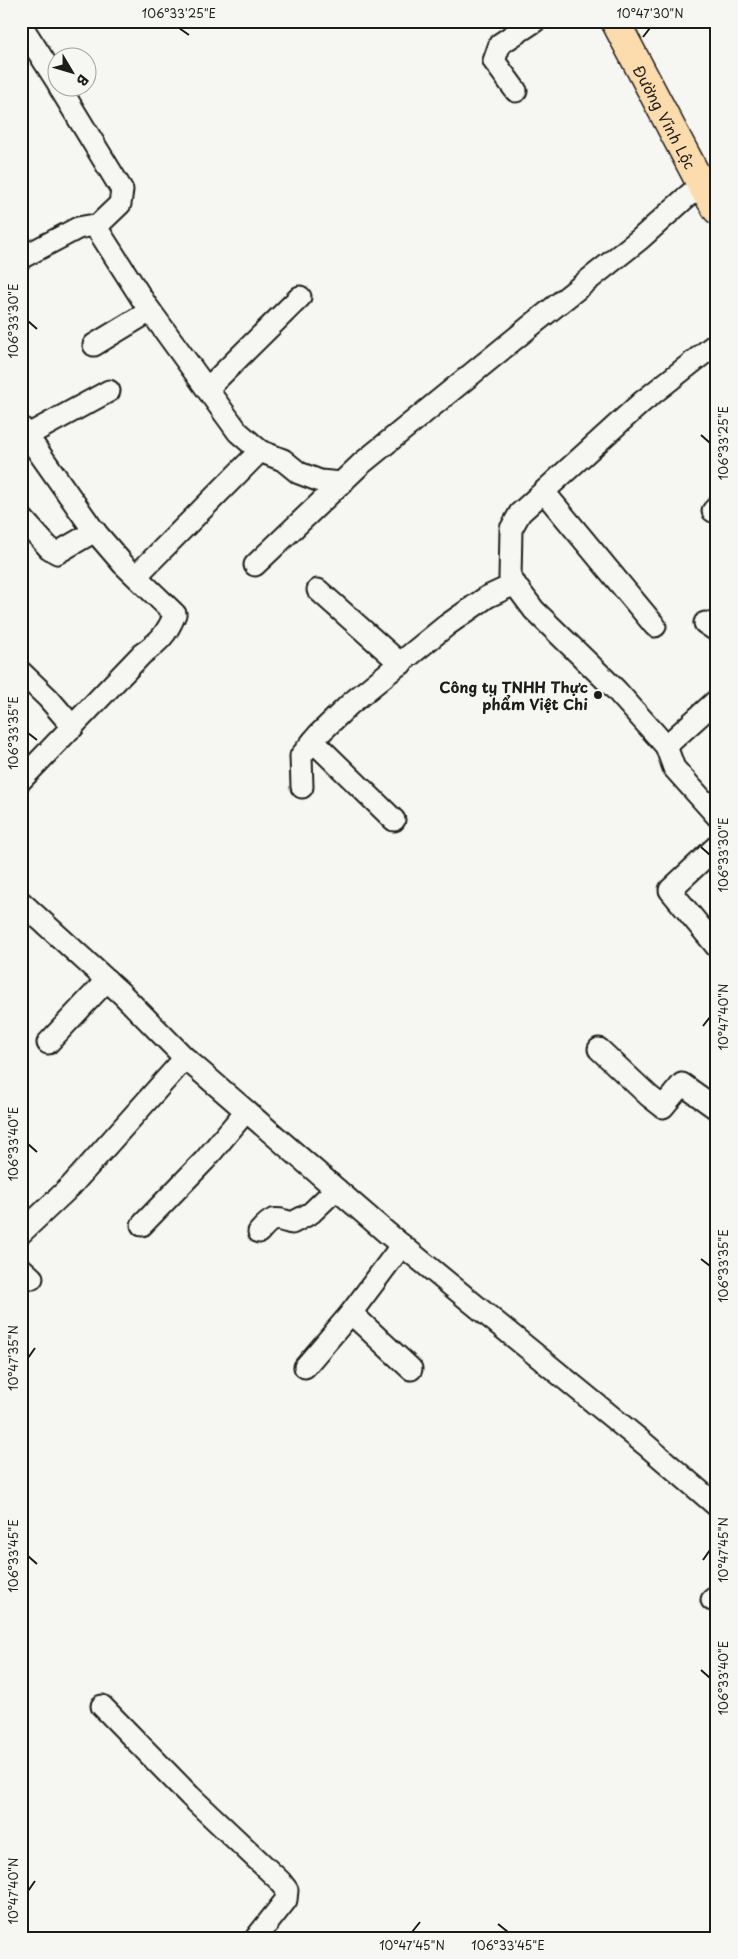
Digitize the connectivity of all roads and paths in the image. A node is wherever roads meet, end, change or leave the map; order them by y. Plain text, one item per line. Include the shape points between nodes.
1 (535, 21) edge
2 (615, 21) edge
3 (21, 25) edge
4 (48, 67) edge
5 (516, 91) dead end
6 (66, 98) edge
7 (709, 179) edge
8 (717, 210) edge
9 (96, 228) junction
10 (21, 258) edge
11 (300, 297) dead end
12 (150, 311) junction
13 (717, 343) edge
14 (94, 345) dead end
15 (207, 389) junction
16 (109, 391) dead end
17 (25, 431) edge
18 (260, 451) junction
19 (342, 483) junction
20 (544, 492) junction
21 (21, 516) edge
22 (95, 532) junction
23 (255, 565) dead end
24 (136, 576) junction
25 (515, 584) junction
26 (318, 590) dead end
27 (655, 626) dead end
28 (400, 664) junction
29 (21, 672) edge
30 (717, 700) edge
31 (73, 727) junction
32 (313, 741) junction
33 (666, 746) junction
34 (21, 780) edge
35 (302, 787) dead end
36 (717, 816) edge
37 (394, 820) dead end
38 (717, 846) edge
39 (23, 908) edge
40 (717, 948) edge
41 (107, 980) junction
42 (48, 1042) dead end
43 (599, 1049) dead end
44 (185, 1058) junction
45 (717, 1109) edge
46 (246, 1111) junction
47 (336, 1188) junction
48 (142, 1225) dead end
49 (258, 1232) dead end
50 (21, 1233) edge
51 (402, 1245) junction
52 (351, 1313) junction
53 (305, 1368) dead end
54 (411, 1369) dead end
55 (717, 1506) edge
56 (102, 1706) dead end
57 (256, 1938) edge

1 - 5 street via 500,44 494,61
2 - 7 main road, Đường Vĩnh Lộc
3 - 4 street
6 - 9 street via 122,190 120,204
7 - 8 main road, Đường Vĩnh Lộc
7 - 19 street via 640,239 361,464
9 - 10 street via 78,228
9 - 12 street
11 - 15 street
12 - 14 street
12 - 15 street
13 - 20 street via 642,402
15 - 18 street via 238,432
16 - 17 street
17 - 22 street
18 - 19 street via 282,460 299,473 320,481
18 - 24 street
19 - 23 street
20 - 25 street via 520,514 510,529 510,578
20 - 27 street
21 - 22 street via 57,553
22 - 24 street
24 - 31 street via 175,614 168,631
25 - 28 street via 471,608
25 - 33 street via 534,610 616,690
26 - 28 street
28 - 32 street via 350,704
29 - 31 street
30 - 33 street
31 - 34 street
32 - 35 street via 301,756
32 - 37 street
33 - 36 street via 674,768
38 - 40 street via 670,890
39 - 41 street
41 - 42 street
41 - 44 street
43 - 45 street via 663,1108 682,1084
44 - 46 street
44 - 50 street via 70,1187
46 - 47 street
46 - 48 street via 205,1160
47 - 49 street via 311,1213 292,1223 273,1219
47 - 51 street
51 - 52 street
51 - 55 street
52 - 53 street
52 - 54 street
56 - 57 street via 287,1890 286,1900

